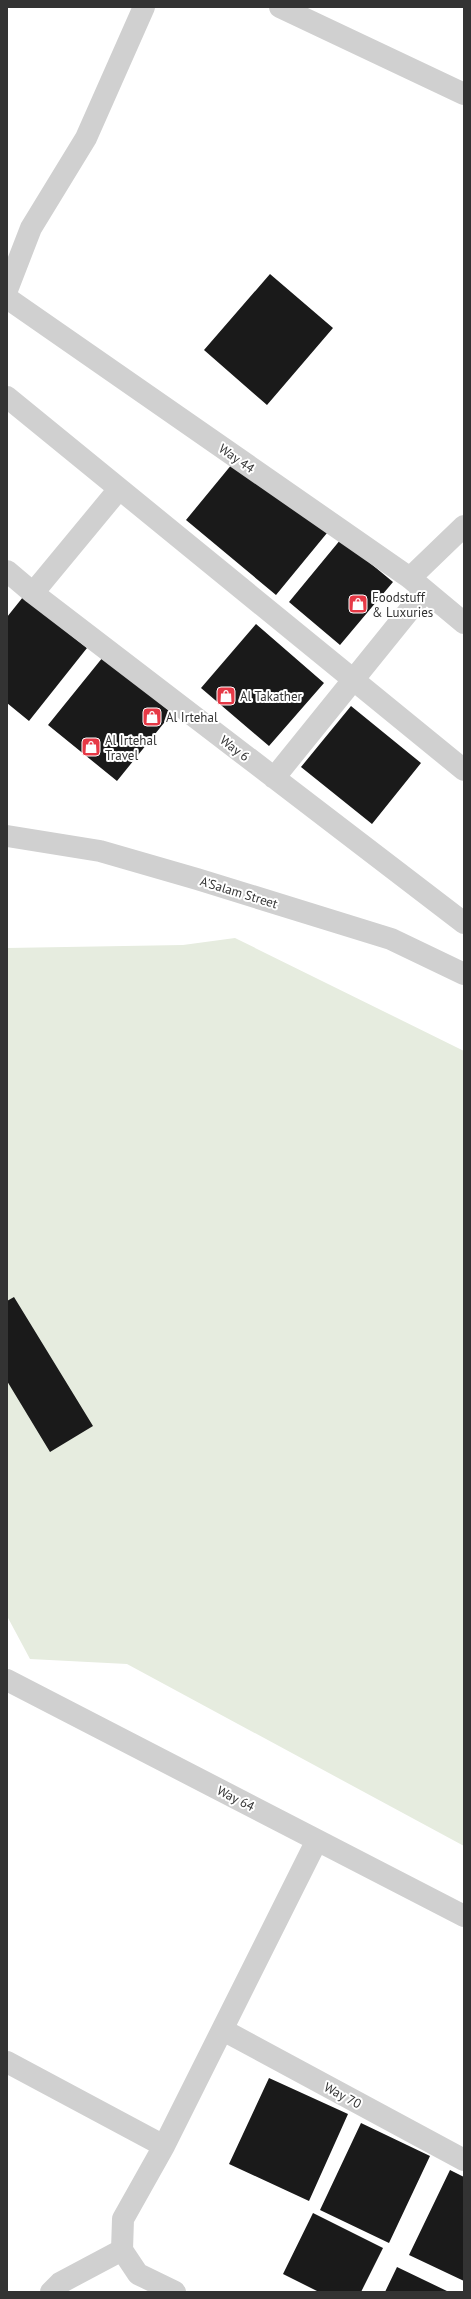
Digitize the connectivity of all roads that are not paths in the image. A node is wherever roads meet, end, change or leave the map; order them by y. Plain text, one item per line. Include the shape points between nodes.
1 (144, 7) edge
2 (280, 7) edge
3 (464, 94) edge
4 (7, 290) edge
5 (7, 298) edge
6 (7, 398) edge
7 (119, 489) junction
8 (464, 526) edge
9 (16, 584) edge
10 (417, 585) junction
11 (464, 623) edge
12 (354, 680) junction
13 (464, 770) edge
14 (274, 778) junction
15 (7, 836) edge
16 (464, 923) edge
17 (464, 974) edge
18 (7, 1680) edge
19 (317, 1840) junction
20 (464, 1916) edge
21 (222, 2030) junction
22 (7, 2062) edge
23 (164, 2146) junction
24 (464, 2160) edge
25 (122, 2250) junction
26 (51, 2292) edge
27 (175, 2292) edge

1 - 4 street via 86,138 31,228
2 - 3 street
5 - 10 street, Way 44
6 - 7 street
7 - 9 street
7 - 12 street
8 - 10 street
9 - 14 street, Way 6
10 - 11 street, Way 44
10 - 12 street
12 - 13 street
12 - 14 street
14 - 16 street, Way 6
15 - 17 street, A'Salam Street via 100,851 197,879 391,939
18 - 19 street, Way 64
19 - 20 street, Way 64
19 - 21 street
21 - 23 street
21 - 24 street, Way 70
22 - 23 street
23 - 25 street via 123,2220
25 - 26 street via 60,2283
25 - 27 street via 138,2274

